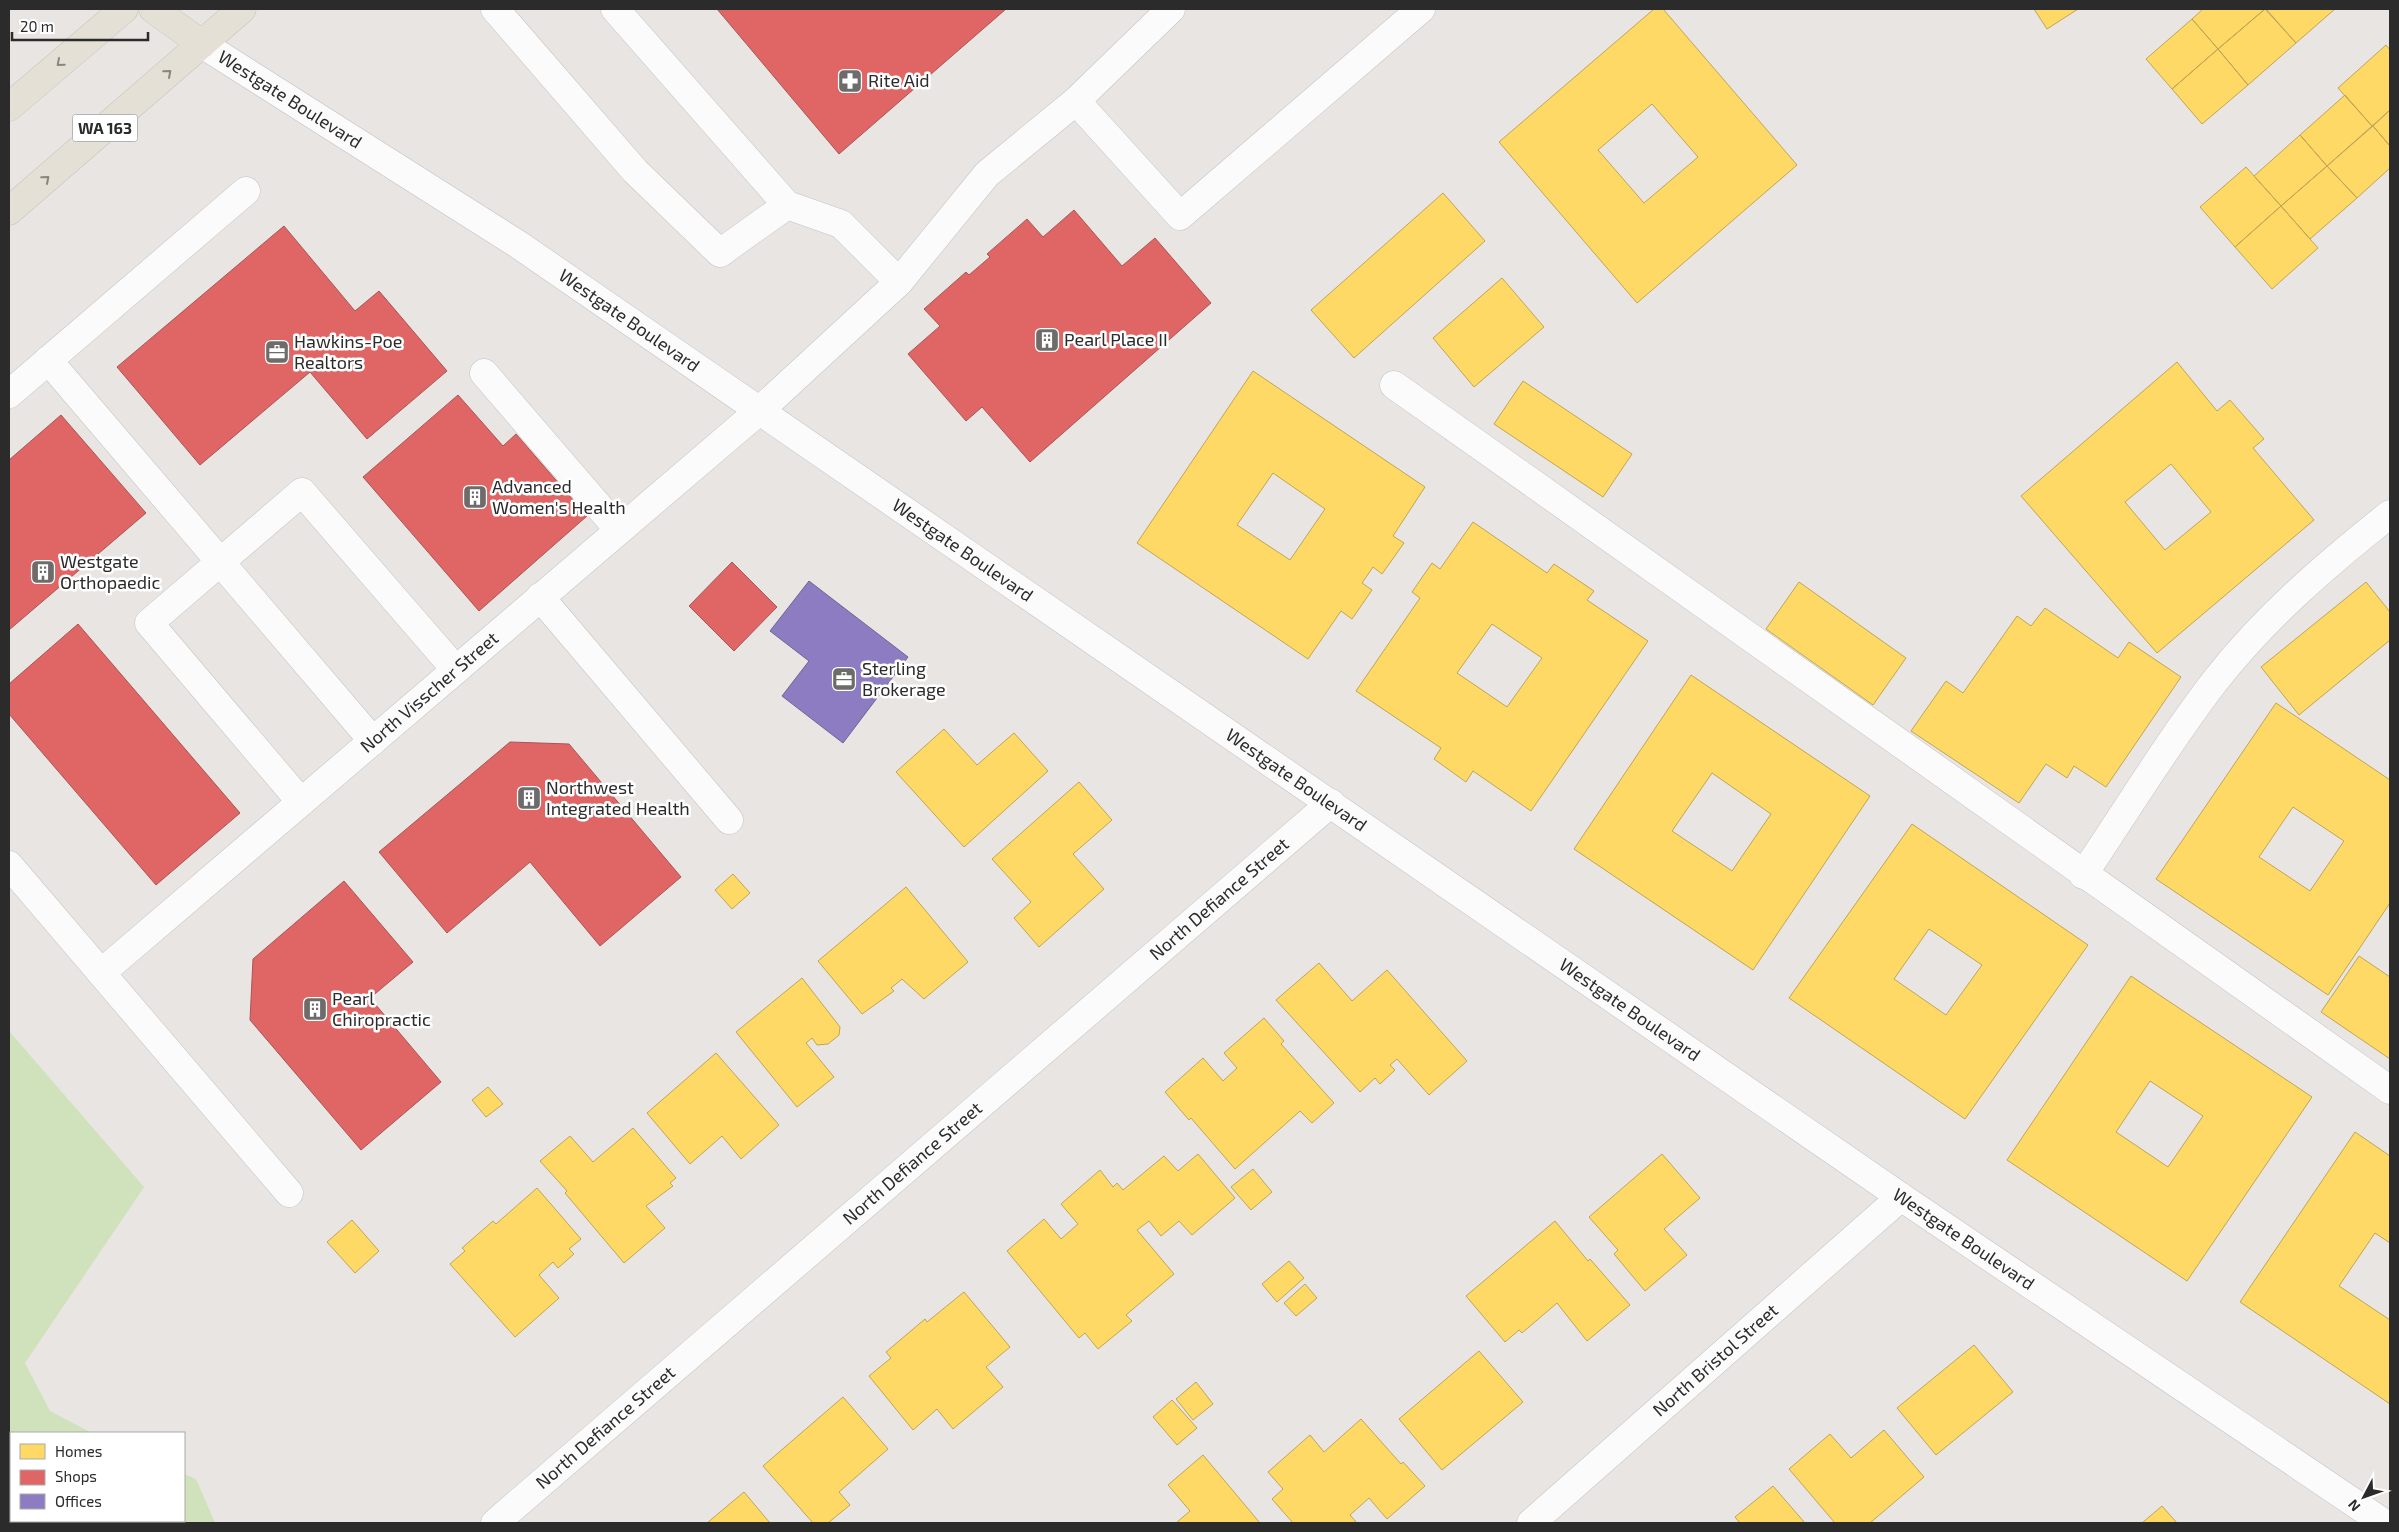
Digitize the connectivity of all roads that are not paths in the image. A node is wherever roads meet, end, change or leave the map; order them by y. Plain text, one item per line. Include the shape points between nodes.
1 (124, 9) edge
2 (153, 9) edge
3 (242, 9) edge
4 (495, 9) edge
5 (615, 9) edge
6 (1171, 9) edge
7 (1421, 9) edge
8 (202, 44) junction
9 (1076, 101) junction
10 (9, 107) edge
11 (246, 191) dead end
12 (787, 206) junction
13 (9, 211) edge
14 (898, 282) junction
15 (48, 360) junction
16 (484, 373) dead end
17 (1394, 385) dead end
18 (9, 394) edge
19 (759, 410) junction
20 (2390, 514) edge
21 (618, 530) junction
22 (220, 562) junction
23 (540, 598) junction
24 (456, 670) junction
25 (373, 741) junction
26 (301, 802) junction
27 (1331, 803) junction
28 (729, 820) dead end
29 (9, 865) edge
30 (2083, 874) junction
31 (101, 973) junction
32 (2390, 1090) edge
33 (289, 1193) dead end
34 (1901, 1197) junction
35 (495, 1523) edge
36 (1531, 1523) edge
37 (2384, 1523) edge

1 -> 10 main road
2 - 8 main road
3 - 8 main road, WA 163
4 - 12 street via 635,171 720,253
5 - 12 street
6 - 9 street, North Visscher Street
7 - 9 street via 1180,216
13 -> 8 main road, WA 163
8 - 19 street, Westgate Boulevard via 519,245
9 - 14 street, North Visscher Street via 987,174
11 - 15 street
12 - 14 street via 841,224
14 - 19 street, North Visscher Street
15 - 18 street
15 - 22 street
16 - 21 street
17 - 30 street
19 - 21 street, North Visscher Street
19 - 27 street, Westgate Boulevard
20 - 30 street via 2308,582 2216,679
21 - 23 street, North Visscher Street
22 - 24 street via 302,492
22 - 25 street
22 - 26 street via 148,623
23 - 24 street, North Visscher Street
23 - 28 street
24 - 25 street, North Visscher Street
25 - 26 street, North Visscher Street
26 - 31 street, North Visscher Street
27 - 34 street, Westgate Boulevard
27 - 35 street, North Defiance Street
29 - 31 street
30 - 32 street
31 - 33 street
34 - 36 street, North Bristol Street
34 - 37 street, Westgate Boulevard

